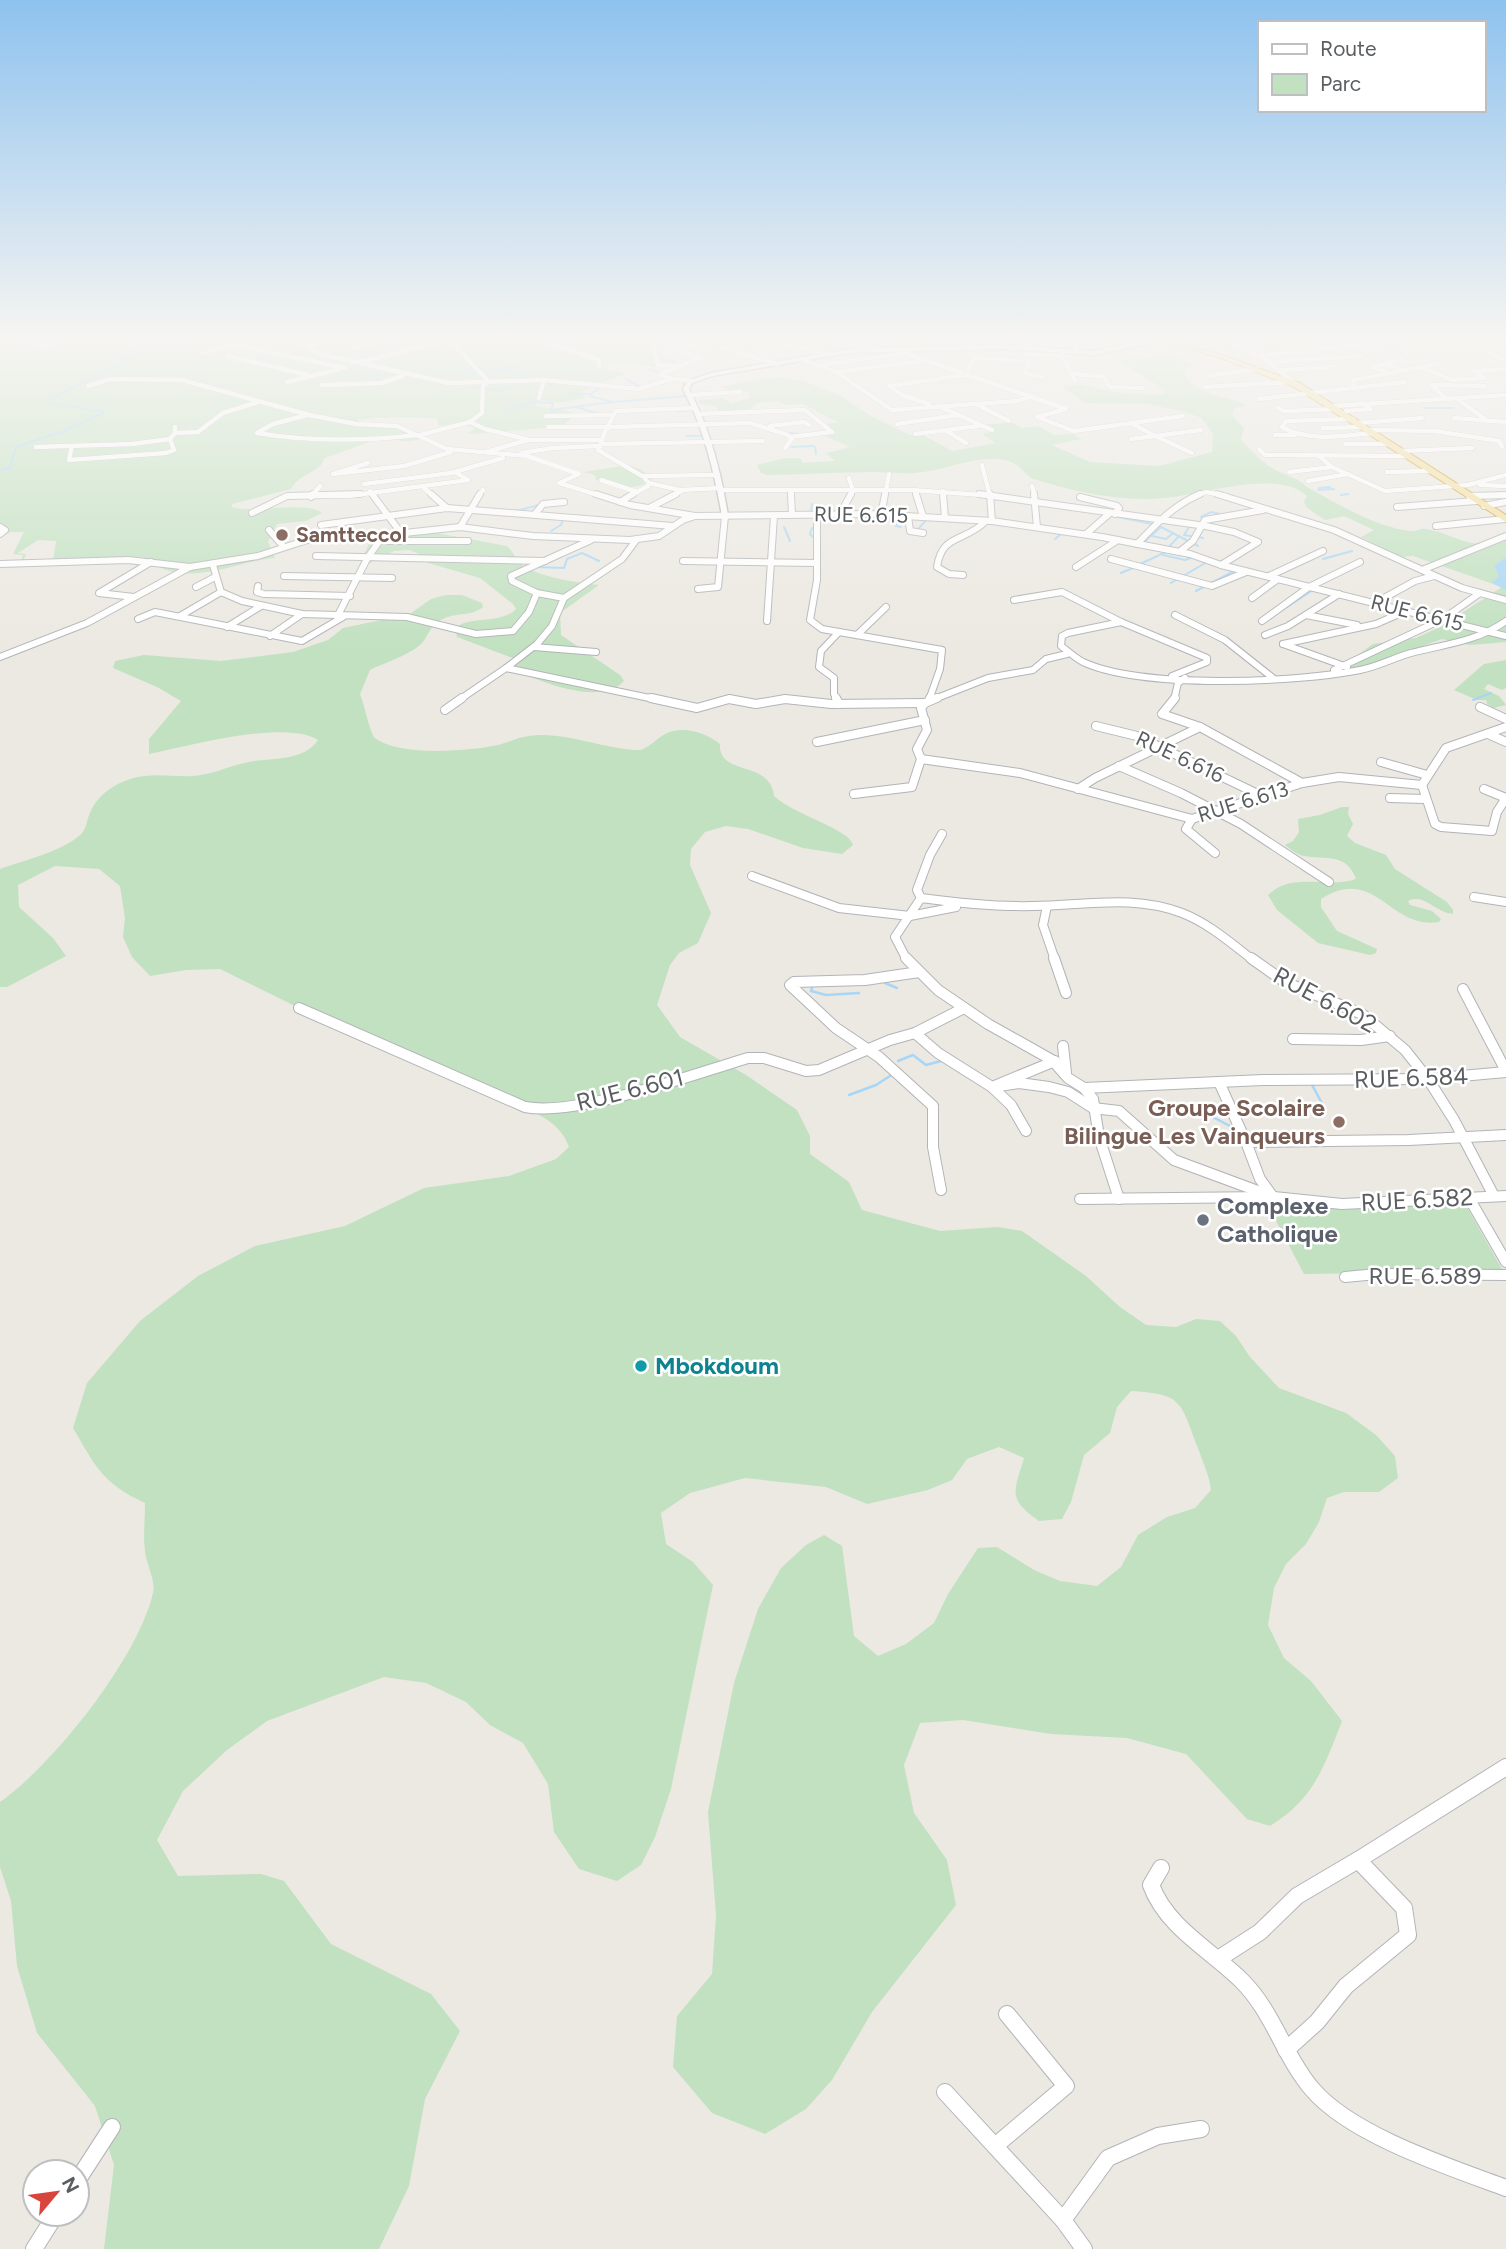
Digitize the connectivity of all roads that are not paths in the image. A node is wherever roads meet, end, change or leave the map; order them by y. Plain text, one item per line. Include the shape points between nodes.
1 (157, 440) edge
2 (171, 440) edge
3 (427, 440) edge
4 (528, 440) joint
5 (602, 440) edge
6 (709, 440) edge
7 (791, 440) edge
8 (962, 440) edge
9 (1164, 440) edge
10 (1384, 440) edge
11 (1493, 440) edge
12 (763, 441) dead end
13 (601, 443) junction
14 (710, 443) junction
15 (967, 443) dead end
16 (1461, 443) dead end
17 (1345, 444) dead end
18 (1390, 444) junction
19 (72, 446) junction
20 (36, 447) dead end
21 (1449, 447) junction
22 (1502, 447) dead end
23 (785, 448) dead end
24 (1472, 448) dead end
25 (1259, 449) dead end
26 (455, 450) junction
27 (1192, 453) dead end
28 (1406, 453) junction
29 (482, 454) junction
30 (509, 456) junction
31 (1319, 456) junction
32 (1377, 462) dead end
33 (1418, 462) junction
34 (368, 463) dead end
35 (982, 465) dead end
36 (1332, 467) junction
37 (1387, 471) dead end
38 (1431, 471) junction
39 (454, 472) junction
40 (1289, 472) dead end
41 (357, 473) junction
42 (890, 474) dead end
43 (1348, 474) junction
44 (718, 475) junction
45 (1506, 475) edge
46 (642, 477) junction
47 (849, 478) dead end
48 (601, 480) dead end
49 (1308, 481) dead end
50 (649, 483) junction
51 (364, 484) junction
52 (1473, 484) junction
53 (1452, 485) junction
54 (320, 486) dead end
55 (1032, 486) dead end
56 (1506, 486) edge
57 (424, 488) junction
58 (722, 489) junction
59 (915, 489) junction
60 (685, 490) junction
61 (887, 490) junction
62 (483, 491) dead end
63 (852, 491) junction
64 (943, 491) junction
65 (637, 492) junction
66 (792, 492) junction
67 (372, 494) junction
68 (989, 495) junction
69 (312, 497) junction
70 (1080, 497) dead end
71 (1473, 498) junction
72 (1505, 498) edge
73 (1034, 501) junction
74 (564, 502) dead end
75 (620, 502) junction
76 (1485, 506) junction
77 (1397, 507) dead end
78 (447, 508) junction
79 (650, 508) junction
80 (469, 509) junction
81 (1264, 509) junction
82 (253, 513) dead end
83 (535, 514) junction
84 (817, 514) junction
85 (840, 514) junction
86 (1113, 514) junction
87 (388, 515) junction
88 (792, 515) junction
89 (881, 515) junction
90 (695, 516) junction
91 (725, 516) junction
92 (774, 516) junction
93 (908, 516) junction
94 (923, 516) junction
95 (945, 518) junction
96 (600, 519) junction
97 (1505, 519) edge
98 (989, 521) junction
99 (1158, 521) junction
100 (321, 525) dead end
101 (673, 526) junction
102 (1436, 526) dead end
103 (0, 527) edge
104 (460, 527) junction
105 (1037, 527) junction
106 (1199, 527) junction
107 (477, 528) junction
108 (269, 530) dead end
109 (401, 533) junction
110 (923, 533) dead end
111 (0, 534) edge
112 (1086, 534) junction
113 (1506, 536) edge
114 (382, 538) junction
115 (583, 538) junction
116 (637, 539) junction
117 (593, 540) junction
118 (1118, 540) junction
119 (468, 541) junction
120 (1137, 544) junction
121 (283, 546) junction
122 (1323, 551) dead end
123 (464, 552) dead end
124 (1179, 552) junction
125 (316, 556) dead end
126 (368, 557) junction
127 (1111, 559) dead end
128 (545, 561) junction
129 (683, 561) dead end
130 (151, 562) junction
131 (721, 562) junction
132 (769, 562) junction
133 (1360, 562) dead end
134 (817, 563) junction
135 (0, 564) edge
136 (213, 565) junction
137 (1221, 565) junction
138 (190, 566) junction
139 (1076, 567) dead end
140 (1422, 570) junction
141 (1247, 571) junction
142 (962, 575) dead end
143 (284, 576) dead end
144 (358, 576) junction
145 (1434, 576) junction
146 (215, 577) junction
147 (1268, 577) junction
148 (393, 578) dead end
149 (1278, 579) junction
150 (258, 586) dead end
151 (196, 587) dead end
152 (1309, 587) junction
153 (698, 589) dead end
154 (221, 592) junction
155 (537, 593) junction
156 (1480, 593) junction
157 (1339, 594) junction
158 (350, 596) junction
159 (134, 597) junction
160 (564, 598) junction
161 (1252, 598) dead end
162 (1014, 600) dead end
163 (1506, 600) edge
164 (1375, 603) junction
165 (261, 606) junction
166 (886, 607) dead end
167 (1408, 610) junction
168 (302, 614) junction
169 (1175, 615) dead end
170 (1306, 615) junction
171 (180, 616) junction
172 (340, 617) junction
173 (138, 619) dead end
174 (1443, 619) junction
175 (766, 621) dead end
176 (1262, 621) dead end
177 (1506, 621) edge
178 (1121, 622) junction
179 (1364, 626) junction
180 (227, 627) junction
181 (839, 632) junction
182 (1492, 633) junction
183 (857, 635) junction
184 (1265, 635) dead end
185 (270, 636) junction
186 (1506, 636) edge
187 (534, 647) junction
188 (596, 652) dead end
189 (1067, 654) junction
190 (0, 657) edge
191 (1343, 665) junction
192 (506, 668) junction
193 (1358, 671) junction
194 (1331, 673) junction
195 (1169, 678) junction
196 (1186, 678) junction
197 (1273, 678) junction
198 (927, 702) junction
199 (839, 704) junction
200 (1480, 707) dead end
201 (445, 710) dead end
202 (1506, 719) edge
203 (925, 720) junction
204 (1096, 726) dead end
205 (1199, 727) junction
206 (1506, 727) edge
207 (1488, 734) junction
208 (817, 742) dead end
209 (1506, 742) edge
210 (1158, 746) junction
211 (921, 759) junction
212 (1381, 762) dead end
213 (1119, 766) junction
214 (1427, 775) junction
215 (1302, 783) junction
216 (1422, 785) junction
217 (1078, 789) junction
218 (1484, 789) dead end
219 (854, 794) dead end
220 (1262, 796) junction
221 (1390, 798) dead end
222 (1506, 798) edge
223 (1425, 799) junction
224 (1215, 812) junction
225 (1192, 819) junction
226 (942, 834) dead end
227 (1215, 853) dead end
228 (752, 876) dead end
229 (1329, 881) dead end
230 (1474, 897) dead end
231 (921, 898) junction
232 (1506, 902) edge
233 (970, 904) junction
234 (1047, 906) junction
235 (911, 916) junction
236 (919, 972) junction
237 (1463, 989) dead end
238 (1066, 993) dead end
239 (964, 1008) junction
240 (299, 1009) dead end
241 (915, 1032) junction
242 (1390, 1036) junction
243 (1293, 1039) dead end
244 (1063, 1046) dead end
245 (869, 1051) junction
246 (1055, 1061) junction
247 (1506, 1072) edge
248 (1067, 1077) junction
249 (1427, 1078) junction
250 (1219, 1082) junction
251 (992, 1087) junction
252 (1084, 1088) junction
253 (1093, 1108) junction
254 (1026, 1131) dead end
255 (1506, 1135) edge
256 (1465, 1140) junction
257 (1246, 1142) junction
258 (941, 1190) dead end
259 (1494, 1196) junction
260 (1506, 1196) edge
261 (1273, 1197) junction
262 (1469, 1198) junction
263 (1080, 1199) dead end
264 (1119, 1199) junction
265 (1506, 1262) edge
266 (1506, 1275) edge
267 (1345, 1278) dead end
268 (1506, 1767) edge
269 (1358, 1860) junction
270 (1161, 1868) dead end
271 (1218, 1959) junction
272 (1007, 2014) dead end
273 (1286, 2050) junction
274 (945, 2092) dead end
275 (112, 2127) dead end
276 (1201, 2129) dead end
277 (995, 2146) junction
278 (91, 2159) edge
279 (1506, 2188) edge
280 (1063, 2220) junction
281 (47, 2228) edge
282 (34, 2249) edge
283 (1084, 2249) edge

1 - 19 street
2 - 19 street via 174,450 152,455 69,460
3 - 26 street
4 - 13 street
4 - 29 street
5 - 13 street
6 - 14 street
7 - 23 street
8 - 15 street
9 - 27 street
10 - 18 highway
11 - 22 street
12 - 14 street
13 - 14 street
13 - 30 street
13 - 46 street via 601,453
14 - 44 street
16 - 21 street
17 - 18 street
18 - 28 highway
19 - 20 street
21 - 24 street
21 - 28 street
25 - 31 street via 1265,455
26 - 29 street
26 - 41 street via 406,466
28 - 31 street
28 - 33 highway
29 - 30 street
30 - 39 street
30 - 75 street via 530,457 579,474 559,483
31 - 36 street
32 - 33 street
33 - 38 highway
34 - 41 street via 333,474
35 - 68 street
36 - 40 street
36 - 43 street
37 - 38 street
38 - 53 highway
39 - 51 street
39 - 57 street via 468,480
41 - 51 street
42 - 61 street
43 - 49 street
43 - 53 street via 1385,491
44 - 46 street
44 - 58 street
45 - 52 street
46 - 50 street
47 - 63 street
48 - 65 street
50 - 60 street
50 - 65 street
51 - 67 street
52 - 53 street
52 - 56 street
53 - 71 highway
54 - 69 street
55 - 73 street
57 - 67 street
57 - 78 street
58 - 60 street
58 - 66 street
58 - 91 street
59 - 61 street
59 - 64 street
59 - 94 street
60 - 79 street
61 - 63 street
61 - 89 street
62 - 80 street
63 - 66 street
63 - 85 street
64 - 68 street
64 - 95 street
65 - 75 street
66 - 88 street
67 - 69 street
67 - 87 street
68 - 73 street
68 - 98 street
69 - 82 street via 285,497
70 - 86 street via 1117,506
71 - 72 street
71 - 76 highway
71 - 77 street
72 - 76 street
73 - 86 street
73 - 105 street
74 - 83 street via 544,503
75 - 79 street
76 - 97 highway
78 - 80 street
78 - 87 street
79 - 90 street
80 - 83 street
80 - 104 street
81 - 99 street via 1206,492 1184,501
81 - 106 street via 1209,519
81 - 140 street via 1352,536
83 - 96 street
84 - 85 street, RUE 6.615
84 - 88 street, RUE 6.615
84 - 134 street
85 - 89 street, RUE 6.615
86 - 99 street
86 - 112 street
87 - 100 street
87 - 109 street
88 - 92 street, RUE 6.615
89 - 93 street, RUE 6.615
90 - 91 street, RUE 6.615
90 - 101 street, RUE 6.615
91 - 92 street, RUE 6.615
91 - 131 street
92 - 132 street
93 - 94 street, RUE 6.615
93 - 110 street via 909,530
94 - 95 street, RUE 6.615
95 - 98 street, RUE 6.615
96 - 101 street
96 - 115 street
97 - 102 street
98 - 105 street, RUE 6.615
98 - 142 street via 942,546 937,567 948,575
99 - 106 street
99 - 120 street
101 - 116 street, RUE 6.615 via 659,536
103 - 111 street via 5,530
104 - 107 street, RUE 6.615
104 - 109 street, RUE 6.615
105 - 112 street, RUE 6.615
106 - 124 street via 1193,541
106 - 137 street via 1258,542
107 - 115 street, RUE 6.615
107 - 119 street
108 - 121 street
109 - 114 street, RUE 6.615
112 - 118 street, RUE 6.615
113 - 140 street, RUE 6.615
114 - 119 street
114 - 121 street, RUE 6.615 via 307,540
114 - 126 street
115 - 117 street, RUE 6.615
116 - 117 street, RUE 6.615
116 - 160 street via 621,559
117 - 128 street
118 - 120 street, RUE 6.615
118 - 139 street
119 - 123 street
120 - 124 street, RUE 6.615
121 - 136 street, RUE 6.615
122 - 147 street
124 - 137 street, RUE 6.615
125 - 126 street
126 - 128 street
126 - 144 street
127 - 141 street via 1212,586
128 - 155 street via 511,576 518,585
129 - 131 street
130 - 135 street, RUE 6.615
130 - 138 street, RUE 6.615
130 - 159 street via 99,593
131 - 132 street
131 - 153 street via 718,587
132 - 134 street
132 - 175 street
133 - 152 street
134 - 181 street via 810,620
136 - 138 street, RUE 6.615
136 - 146 street
137 - 141 street, RUE 6.615
138 - 159 street
140 - 145 street, RUE 6.615
141 - 147 street, RUE 6.615
143 - 144 street
144 - 148 street
144 - 158 street
145 - 156 street, RUE 6.615
145 - 164 street
146 - 151 street
146 - 154 street
147 - 149 street, RUE 6.615
149 - 152 street, RUE 6.615
149 - 161 street
150 - 158 street via 257,592 264,594
152 - 157 street, RUE 6.615
152 - 176 street
154 - 165 street
154 - 171 street
155 - 160 street
155 - 172 street via 521,623 500,634 476,634 407,617
156 - 163 street, RUE 6.615
156 - 174 street
157 - 164 street, RUE 6.615
157 - 170 street
158 - 172 street
159 - 190 street via 75,629
160 - 187 street via 559,614
162 - 178 street via 1060,592
164 - 167 street, RUE 6.615
165 - 168 street
165 - 180 street
166 - 183 street
167 - 174 street, RUE 6.615
167 - 179 street
168 - 172 street
168 - 185 street
169 - 197 street via 1225,640
170 - 179 street
170 - 184 street
171 - 173 street via 155,612
171 - 180 street
172 - 185 street via 305,641
174 - 182 street, RUE 6.615
174 - 191 street
177 - 182 street
178 - 189 street via 1062,636 1061,646
178 - 195 street via 1207,658 1207,662
179 - 191 street via 1283,644
180 - 185 street
181 - 183 street
181 - 199 street via 821,651 819,667 834,678
182 - 186 street, RUE 6.615
182 - 193 street
183 - 198 street via 942,650
187 - 188 street
187 - 192 street
189 - 195 street via 1132,676
189 - 198 street via 1046,659 1033,670 996,675
191 - 193 street
191 - 194 street
192 - 199 street via 697,708 729,699 756,704 785,699
192 - 201 street
193 - 194 street
194 - 197 street
195 - 196 street
196 - 197 street
196 - 205 street via 1178,683 1174,702 1162,714
198 - 199 street
198 - 203 street via 921,708
200 - 202 street
203 - 208 street
203 - 211 street via 927,730 917,749
204 - 210 street, RUE 6.616
205 - 210 street
205 - 215 street
206 - 207 street
207 - 209 street
207 - 214 street via 1446,748
210 - 213 street
210 - 220 street, RUE 6.616
211 - 217 street, RUE 6.613 via 988,767
211 - 219 street via 912,786
212 - 214 street
213 - 217 street
213 - 224 street
214 - 216 street
215 - 216 street, RUE 6.613 via 1356,777
215 - 220 street, RUE 6.613
216 - 223 street
217 - 225 street, RUE 6.613
218 - 222 street
220 - 224 street, RUE 6.613
221 - 223 street
222 - 223 street via 1492,831 1437,826
224 - 225 street, RUE 6.613
224 - 229 street via 1281,849 1315,877
225 - 227 street via 1186,829
226 - 231 street via 917,890
228 - 235 street via 839,908
230 - 232 street
231 - 233 street
231 - 235 street
233 - 234 street, RUE 6.602
233 - 235 street
234 - 238 street via 1042,925
234 - 242 street, RUE 6.602 via 1127,901 1202,920 1284,982 1362,1014
235 - 236 street via 895,937
236 - 239 street
236 - 245 street via 790,985 836,1028
237 - 247 street
239 - 241 street, RUE 6.601
239 - 246 street via 993,1029
240 - 245 street, RUE 6.601 via 541,1110 613,1097 748,1058 812,1071
241 - 245 street, RUE 6.601
241 - 251 street via 938,1053
242 - 243 street
242 - 249 street, RUE 6.602
244 - 248 street
245 - 258 street via 933,1106 933,1147
246 - 248 street
246 - 251 street
247 - 249 street, RUE 6.584
248 - 252 street
249 - 250 street, RUE 6.584
249 - 256 street, RUE 6.602
250 - 252 street, RUE 6.584
250 - 257 street
251 - 253 street, RUE 6.582 via 1019,1083 1049,1087 1068,1092
251 - 254 street via 1011,1105
252 - 253 street via 1093,1099
253 - 261 street, RUE 6.582 via 1119,1111 1174,1160
253 - 264 street
255 - 256 street
256 - 257 street
256 - 259 street, RUE 6.602
257 - 261 street via 1260,1179
259 - 260 street, RUE 6.582
259 - 262 street, RUE 6.582
261 - 262 street, RUE 6.582 via 1342,1204
261 - 264 street
262 - 265 street
263 - 264 street
266 - 267 street, RUE 6.589
268 - 269 street
269 - 271 street via 1297,1896 1260,1932
269 - 273 street via 1404,1908 1408,1935 1346,1986
270 - 271 street via 1151,1885 1153,1896
271 - 273 street via 1257,1997
272 - 277 street via 1066,2087
273 - 279 street via 1329,2107 1427,2157
274 - 277 street
275 - 278 street
276 - 280 street via 1158,2136 1108,2158
277 - 280 street
280 - 283 street
281 - 282 street

